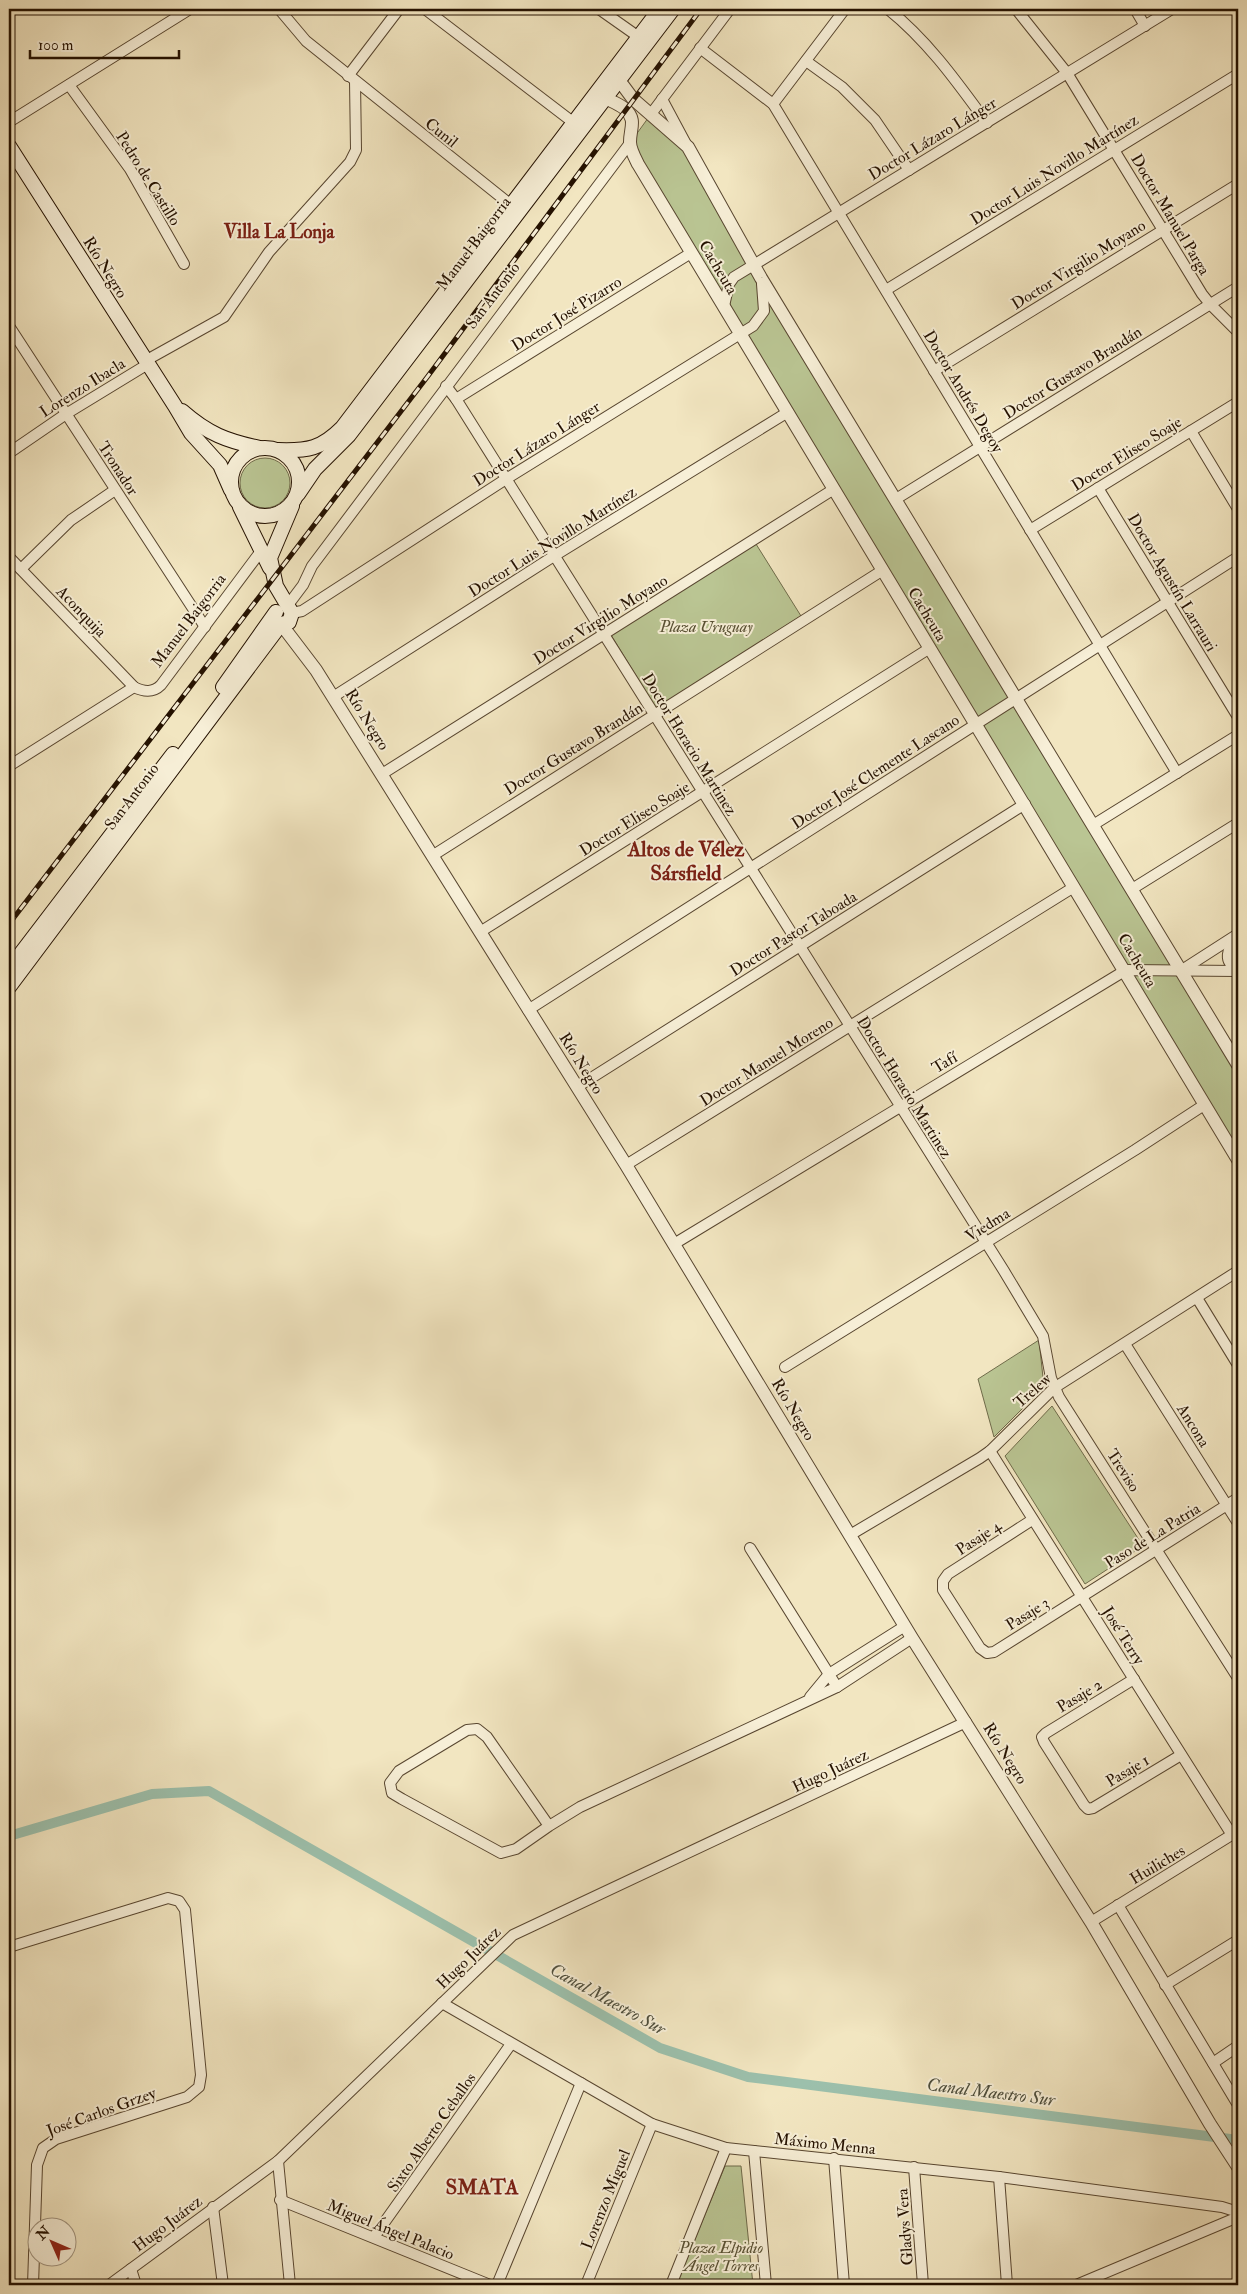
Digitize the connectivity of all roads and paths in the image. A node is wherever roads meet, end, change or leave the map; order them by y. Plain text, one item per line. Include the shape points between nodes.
1 (190, 9) edge
2 (279, 9) edge
3 (399, 9) edge
4 (425, 9) edge
5 (599, 9) edge
6 (660, 9) edge
7 (674, 9) edge
8 (730, 9) edge
9 (845, 9) edge
10 (888, 9) edge
11 (1016, 9) edge
12 (1135, 9) edge
13 (1172, 9) edge
14 (1145, 26) junction
15 (643, 40) junction
16 (700, 48) junction
17 (806, 61) junction
18 (1067, 73) junction
19 (1238, 74) edge
20 (616, 76) junction
21 (351, 79) junction
22 (69, 85) junction
23 (601, 96) junction
24 (662, 99) junction
25 (773, 104) junction
26 (651, 114) junction
27 (9, 122) edge
28 (987, 123) junction
29 (574, 124) junction
30 (630, 143) junction
31 (9, 146) edge
32 (688, 147) junction
33 (1114, 150) junction
34 (909, 170) junction
35 (1238, 184) edge
36 (511, 206) junction
37 (839, 213) junction
38 (1163, 230) junction
39 (691, 253) junction
40 (184, 264) dead end
41 (754, 265) junction
42 (761, 278) junction
43 (1238, 287) edge
44 (886, 290) junction
45 (1210, 304) junction
46 (724, 306) junction
47 (9, 326) edge
48 (1238, 332) edge
49 (741, 334) junction
50 (13, 341) edge
51 (147, 362) junction
52 (934, 370) junction
53 (446, 386) junction
54 (456, 399) junction
55 (1238, 402) edge
56 (175, 406) junction
57 (788, 412) junction
58 (66, 414) junction
59 (1191, 431) junction
60 (980, 447) junction
61 (261, 448) junction
62 (278, 450) junction
63 (9, 453) edge
64 (506, 479) junction
65 (834, 488) junction
66 (1098, 488) junction
67 (116, 490) junction
68 (231, 490) junction
69 (295, 498) junction
70 (896, 498) junction
71 (240, 506) junction
72 (1238, 509) edge
73 (1030, 530) junction
74 (261, 551) junction
75 (554, 556) junction
76 (9, 557) edge
77 (1238, 557) edge
78 (21, 569) junction
79 (883, 570) junction
80 (272, 572) junction
81 (1168, 602) junction
82 (286, 614) junction
83 (205, 627) junction
84 (603, 634) junction
85 (1100, 645) junction
86 (930, 648) junction
87 (134, 687) junction
88 (333, 697) junction
89 (1017, 698) junction
90 (654, 715) junction
91 (1238, 717) edge
92 (976, 724) junction
93 (1238, 735) edge
94 (10, 762) edge
95 (1177, 773) junction
96 (382, 774) junction
97 (702, 792) junction
98 (1024, 804) junction
99 (1238, 823) edge
100 (1093, 825) junction
101 (432, 856) junction
102 (750, 869) junction
103 (1074, 887) junction
104 (1132, 889) junction
105 (480, 932) junction
106 (1237, 935) edge
107 (799, 947) junction
108 (9, 969) edge
109 (1126, 970) junction
110 (1181, 970) junction
111 (1238, 970) edge
112 (9, 987) edge
113 (528, 1010) junction
114 (849, 1027) junction
115 (1238, 1065) edge
116 (577, 1087) junction
117 (1204, 1105) junction
118 (899, 1107) junction
119 (1238, 1160) edge
120 (626, 1165) junction
121 (985, 1242) junction
122 (674, 1244) junction
123 (1004, 1270) joint
124 (1238, 1271) edge
125 (1197, 1298) junction
126 (1125, 1344) junction
127 (1238, 1365) edge
128 (785, 1367) dead end
129 (1054, 1388) junction
130 (990, 1451) junction
131 (1238, 1498) edge
132 (1227, 1505) junction
133 (1032, 1520) junction
134 (1238, 1523) edge
135 (850, 1536) junction
136 (750, 1548) dead end
137 (1158, 1549) junction
138 (1082, 1596) junction
139 (905, 1626) junction
140 (912, 1638) junction
141 (987, 1652) joint
142 (829, 1674) junction
143 (1238, 1678) edge
144 (1134, 1679) junction
145 (838, 1686) junction
146 (807, 1700) junction
147 (966, 1722) junction
148 (1181, 1755) junction
149 (1088, 1809) joint
150 (549, 1826) junction
151 (1235, 1833) edge
152 (1118, 1905) junction
153 (1091, 1922) junction
154 (1238, 1940) edge
155 (9, 1948) edge
156 (1165, 1985) junction
157 (442, 2003) junction
158 (511, 2044) junction
159 (1238, 2046) edge
160 (1213, 2062) junction
161 (581, 2083) junction
162 (1238, 2104) edge
163 (652, 2124) junction
164 (726, 2148) junction
165 (754, 2151) junction
166 (834, 2158) junction
167 (278, 2161) junction
168 (914, 2167) junction
169 (1238, 2167) edge
170 (999, 2177) junction
171 (280, 2200) junction
172 (213, 2207) junction
173 (1238, 2212) edge
174 (1238, 2217) edge
175 (374, 2237) junction
176 (130, 2269) junction
177 (33, 2285) edge
178 (109, 2285) edge
179 (136, 2285) edge
180 (223, 2285) edge
181 (290, 2285) edge
182 (490, 2285) edge
183 (497, 2285) edge
184 (586, 2285) edge
185 (671, 2285) edge
186 (766, 2285) edge
187 (844, 2285) edge
188 (923, 2285) edge
189 (1007, 2285) edge
190 (1076, 2285) edge

1 - 22 street
2 - 21 street, Cunil via 306,41
3 - 21 street
4 - 29 street
5 - 15 street
6 - 15 main road, Manuel Baigorria
7 - 15 main road, Manuel Baigorria
8 - 16 street, San Antonio
9 - 17 street
10 - 28 street via 909,26 942,62
11 - 18 street, Doctor Manuel Parga
12 - 14 street
13 - 14 street, Doctor Lázaro Lánger
14 - 18 street, Doctor Lázaro Lánger
15 - 20 main road, Manuel Baigorria
16 - 24 street, San Antonio
16 - 25 street, Doctor Andrés Degoy
17 - 25 street
17 - 34 street via 842,87 875,120
18 - 28 street, Doctor Lázaro Lánger
18 - 33 street, Doctor Manuel Parga
19 - 33 street, Doctor Luis Novillo Martínez
20 - 23 main road, Manuel Baigorria
20 - 26 street, Cacheuta via 633,99
21 - 36 street, Cunil
21 - 51 street, Lorenzo Ibacla via 356,150 350,162 269,252 224,317
22 - 27 street
22 - 40 street, Pedro de Castillo via 130,169
23 - 29 main road, Manuel Baigorria
23 - 30 street, Cacheuta via 624,108 632,117
23 - 69 main road, Manuel Baigorria via 349,435 315,469
24 - 26 street, San Antonio
24 - 32 street
25 - 37 street, Doctor Andrés Degoy
26 - 30 street, San Antonio
26 - 32 street, Cacheuta
28 - 34 street, Doctor Lázaro Lánger
29 - 36 main road, Manuel Baigorria
30 - 39 street, Cacheuta via 638,164
30 - 53 street, San Antonio
31 - 51 main road, Río Negro
32 - 41 street, Cacheuta
33 - 38 street, Doctor Manuel Parga
33 - 44 street, Doctor Luis Novillo Martínez
34 - 37 street, Doctor Lázaro Lánger
35 - 38 street, Doctor Virgilio Moyano
36 - 62 main road, Manuel Baigorria via 342,428 311,449
37 - 41 street, Doctor Lázaro Lánger
37 - 44 street, Doctor Andrés Degoy
38 - 45 street, Doctor Manuel Parga
38 - 52 street, Doctor Virgilio Moyano
39 - 46 street, Cacheuta
39 - 54 street, Doctor José Pizarro
41 - 42 street, Cacheuta
41 - 46 street, Doctor Lázaro Lánger via 731,281
42 - 49 street, Doctor Lázaro Lánger via 764,311 753,326
42 - 70 street, Cacheuta
43 - 45 street, Doctor Gustavo Brandán
44 - 52 street, Doctor Andrés Degoy
45 - 48 street, Doctor Manuel Parga
45 - 60 street, Doctor Gustavo Brandán
46 - 49 street, Cacheuta
47 - 50 street, Tronador
49 - 57 street, Cacheuta
49 - 64 street, Doctor Lázaro Lánger
50 - 58 street, Tronador
51 - 56 main road, Río Negro
51 - 58 street, Lorenzo Ibacla
52 - 60 street, Doctor Andrés Degoy
53 - 54 street, Doctor Horacio Martinez
53 - 82 street, San Antonio via 312,566
54 - 64 street, Doctor Horacio Martinez
55 - 59 street, Doctor Eliseo Soaje
56 - 61 main road, Río Negro via 214,435
56 - 68 main road, Río Negro via 187,429 220,465
57 - 65 street, Cacheuta
57 - 75 street, Doctor Luis Novillo Martínez
58 - 63 street, Lorenzo Ibacla
58 - 67 street, Tronador
59 - 66 street, Doctor Eliseo Soaje
59 - 72 street
60 - 70 street, Doctor Gustavo Brandán
60 - 73 street, Doctor Andrés Degoy
61 - 62 main road
61 - 68 main road via 248,452 237,462 231,475
62 - 69 main road via 291,459 298,472 300,479
64 - 75 street, Doctor Horacio Martinez
64 - 82 street, Doctor Lázaro Lánger via 302,611
65 - 79 street, Cacheuta
65 - 84 street, Doctor Virgilio Moyano
66 - 73 street, Doctor Eliseo Soaje
66 - 81 street, Doctor Agustín Larrauri
67 - 78 street via 71,520
67 - 83 street, Tronador
68 - 71 main road
69 - 71 main road via 286,510 267,517 252,514
69 - 80 main road via 272,551
70 - 89 street, Cacheuta
71 - 74 main road
73 - 85 street, Doctor Andrés Degoy
74 - 80 main road
74 - 83 street, Manuel Baigorria
75 - 84 street, Doctor Horacio Martinez
75 - 88 street, Doctor Luis Novillo Martínez
76 - 78 street, Aconquija
77 - 81 street, Doctor José Clemente Lascano
78 - 87 street, Aconquija
79 - 86 street, Cacheuta
79 - 90 street, Doctor Gustavo Brandán
80 - 82 main road
81 - 85 street, Doctor José Clemente Lascano
81 - 91 street, Doctor Agustín Larrauri
82 - 88 street, Río Negro
82 - 108 main road, San Antonio via 190,732
82 - 112 main road, San Antonio
83 - 87 street, Manuel Baigorria via 157,690 143,691
84 - 90 street, Doctor Horacio Martinez
84 - 96 street, Doctor Virgilio Moyano
85 - 89 street, Doctor José Clemente Lascano
85 - 95 street, Doctor Andrés Degoy
86 - 92 street, Cacheuta
86 - 97 street, Doctor Eliseo Soaje
87 - 94 street
88 - 96 street, Río Negro
89 - 92 street, Doctor José Clemente Lascano
89 - 100 street, Cacheuta
90 - 97 street, Doctor Horacio Martinez
90 - 101 street, Doctor Gustavo Brandán
92 - 98 street, Cacheuta
92 - 102 street, Doctor José Clemente Lascano
93 - 95 street
95 - 100 street
96 - 101 street, Río Negro
97 - 102 street, Doctor Horacio Martinez
97 - 105 street, Doctor Eliseo Soaje
98 - 103 street, Cacheuta
98 - 107 street, Doctor Pastor Taboada
99 - 104 street
100 - 104 street, Cacheuta
101 - 105 street, Río Negro
102 - 107 street, Doctor Horacio Martinez
102 - 113 street, Doctor José Clemente Lascano
103 - 109 street, Cacheuta
103 - 114 street, Doctor Manuel Moreno
104 - 110 street, Cacheuta
105 - 113 street, Río Negro
106 - 110 street
106 - 111 street via 1227,954
107 - 114 street, Doctor Horacio Martinez
107 - 116 street, Doctor Pastor Taboada
109 - 110 street
109 - 117 street, Cacheuta
109 - 118 street, Tafí
110 - 111 street
110 - 115 street, Cacheuta
113 - 116 street, Río Negro
114 - 118 street, Doctor Horacio Martinez
114 - 120 street, Doctor Manuel Moreno
116 - 120 street, Río Negro
117 - 119 street, Cacheuta
117 - 121 street, Viedma
118 - 121 street, Doctor Horacio Martinez
118 - 122 street, Tafí
120 - 122 street, Río Negro
121 - 123 street, Doctor Horacio Martinez
121 - 128 street, Viedma
122 - 135 street, Río Negro
123 - 129 street, Treviso via 1043,1336
124 - 125 street, Trelew
125 - 126 street, Trelew
125 - 127 street
126 - 129 street, Trelew
126 - 132 street, Ancona
129 - 130 street, Trelew
129 - 137 street, Treviso
130 - 133 street, José Terry
130 - 135 street, Trelew
131 - 132 street, Paso de La Patria
132 - 134 street, Ancona
132 - 137 street, Paso de La Patria
133 - 138 street, José Terry
133 - 141 street, Pasaje 4 via 948,1574 943,1581 943,1590 980,1648
135 - 139 street, Río Negro
136 - 142 street
137 - 138 street, Paso de La Patria
137 - 143 street, Treviso
138 - 141 street, Pasaje 3 via 994,1652
138 - 144 street, José Terry
139 - 140 street, Río Negro
139 - 142 street
140 - 145 street
140 - 147 street, Río Negro
142 - 145 street
142 - 146 street
144 - 148 street, José Terry
144 - 149 street, Pasaje 2 via 1042,1737
145 - 146 street
146 - 150 street via 580,1807
147 - 153 street, Río Negro
147 - 157 street, Hugo Juárez via 513,1935
148 - 149 street, Pasaje 1
148 - 151 street, José Terry
150 - 150 street via 487,1737 477,1729 467,1730 398,1771 390,1783 392,1793 501,1853 516,1849
151 - 152 street, Huiliches
152 - 153 street, Huiliches
152 - 156 street
153 - 169 street, Río Negro
154 - 156 street
155 - 177 street, José Carlos Grzey via 168,1898 179,1901 185,1910 201,2075 199,2087 187,2097 56,2139 43,2148 37,2165
156 - 160 street
157 - 158 street, Máximo Menna
157 - 167 street, Hugo Juárez
158 - 161 street, Máximo Menna
158 - 175 street, Sixto Alberto Ceballos
159 - 160 street
160 - 162 street
161 - 163 street, Máximo Menna
161 - 183 street
163 - 164 street, Máximo Menna
163 - 184 street, Lorenzo Miguel
164 - 165 street, Máximo Menna
164 - 185 street
165 - 166 street, Máximo Menna
165 - 186 street
166 - 168 street, Máximo Menna
166 - 187 street
167 - 171 street
167 - 172 street, Hugo Juárez
168 - 170 street, Máximo Menna
168 - 188 street, Gladys Vera
170 - 173 street, Máximo Menna via 1222,2207
170 - 189 street
171 - 175 street, Miguel Ángel Palacio
171 - 181 street
172 - 176 street, Hugo Juárez
172 - 180 street
174 - 190 street
175 - 182 street, Miguel Ángel Palacio
176 - 178 street, Hugo Juárez
176 - 179 street

